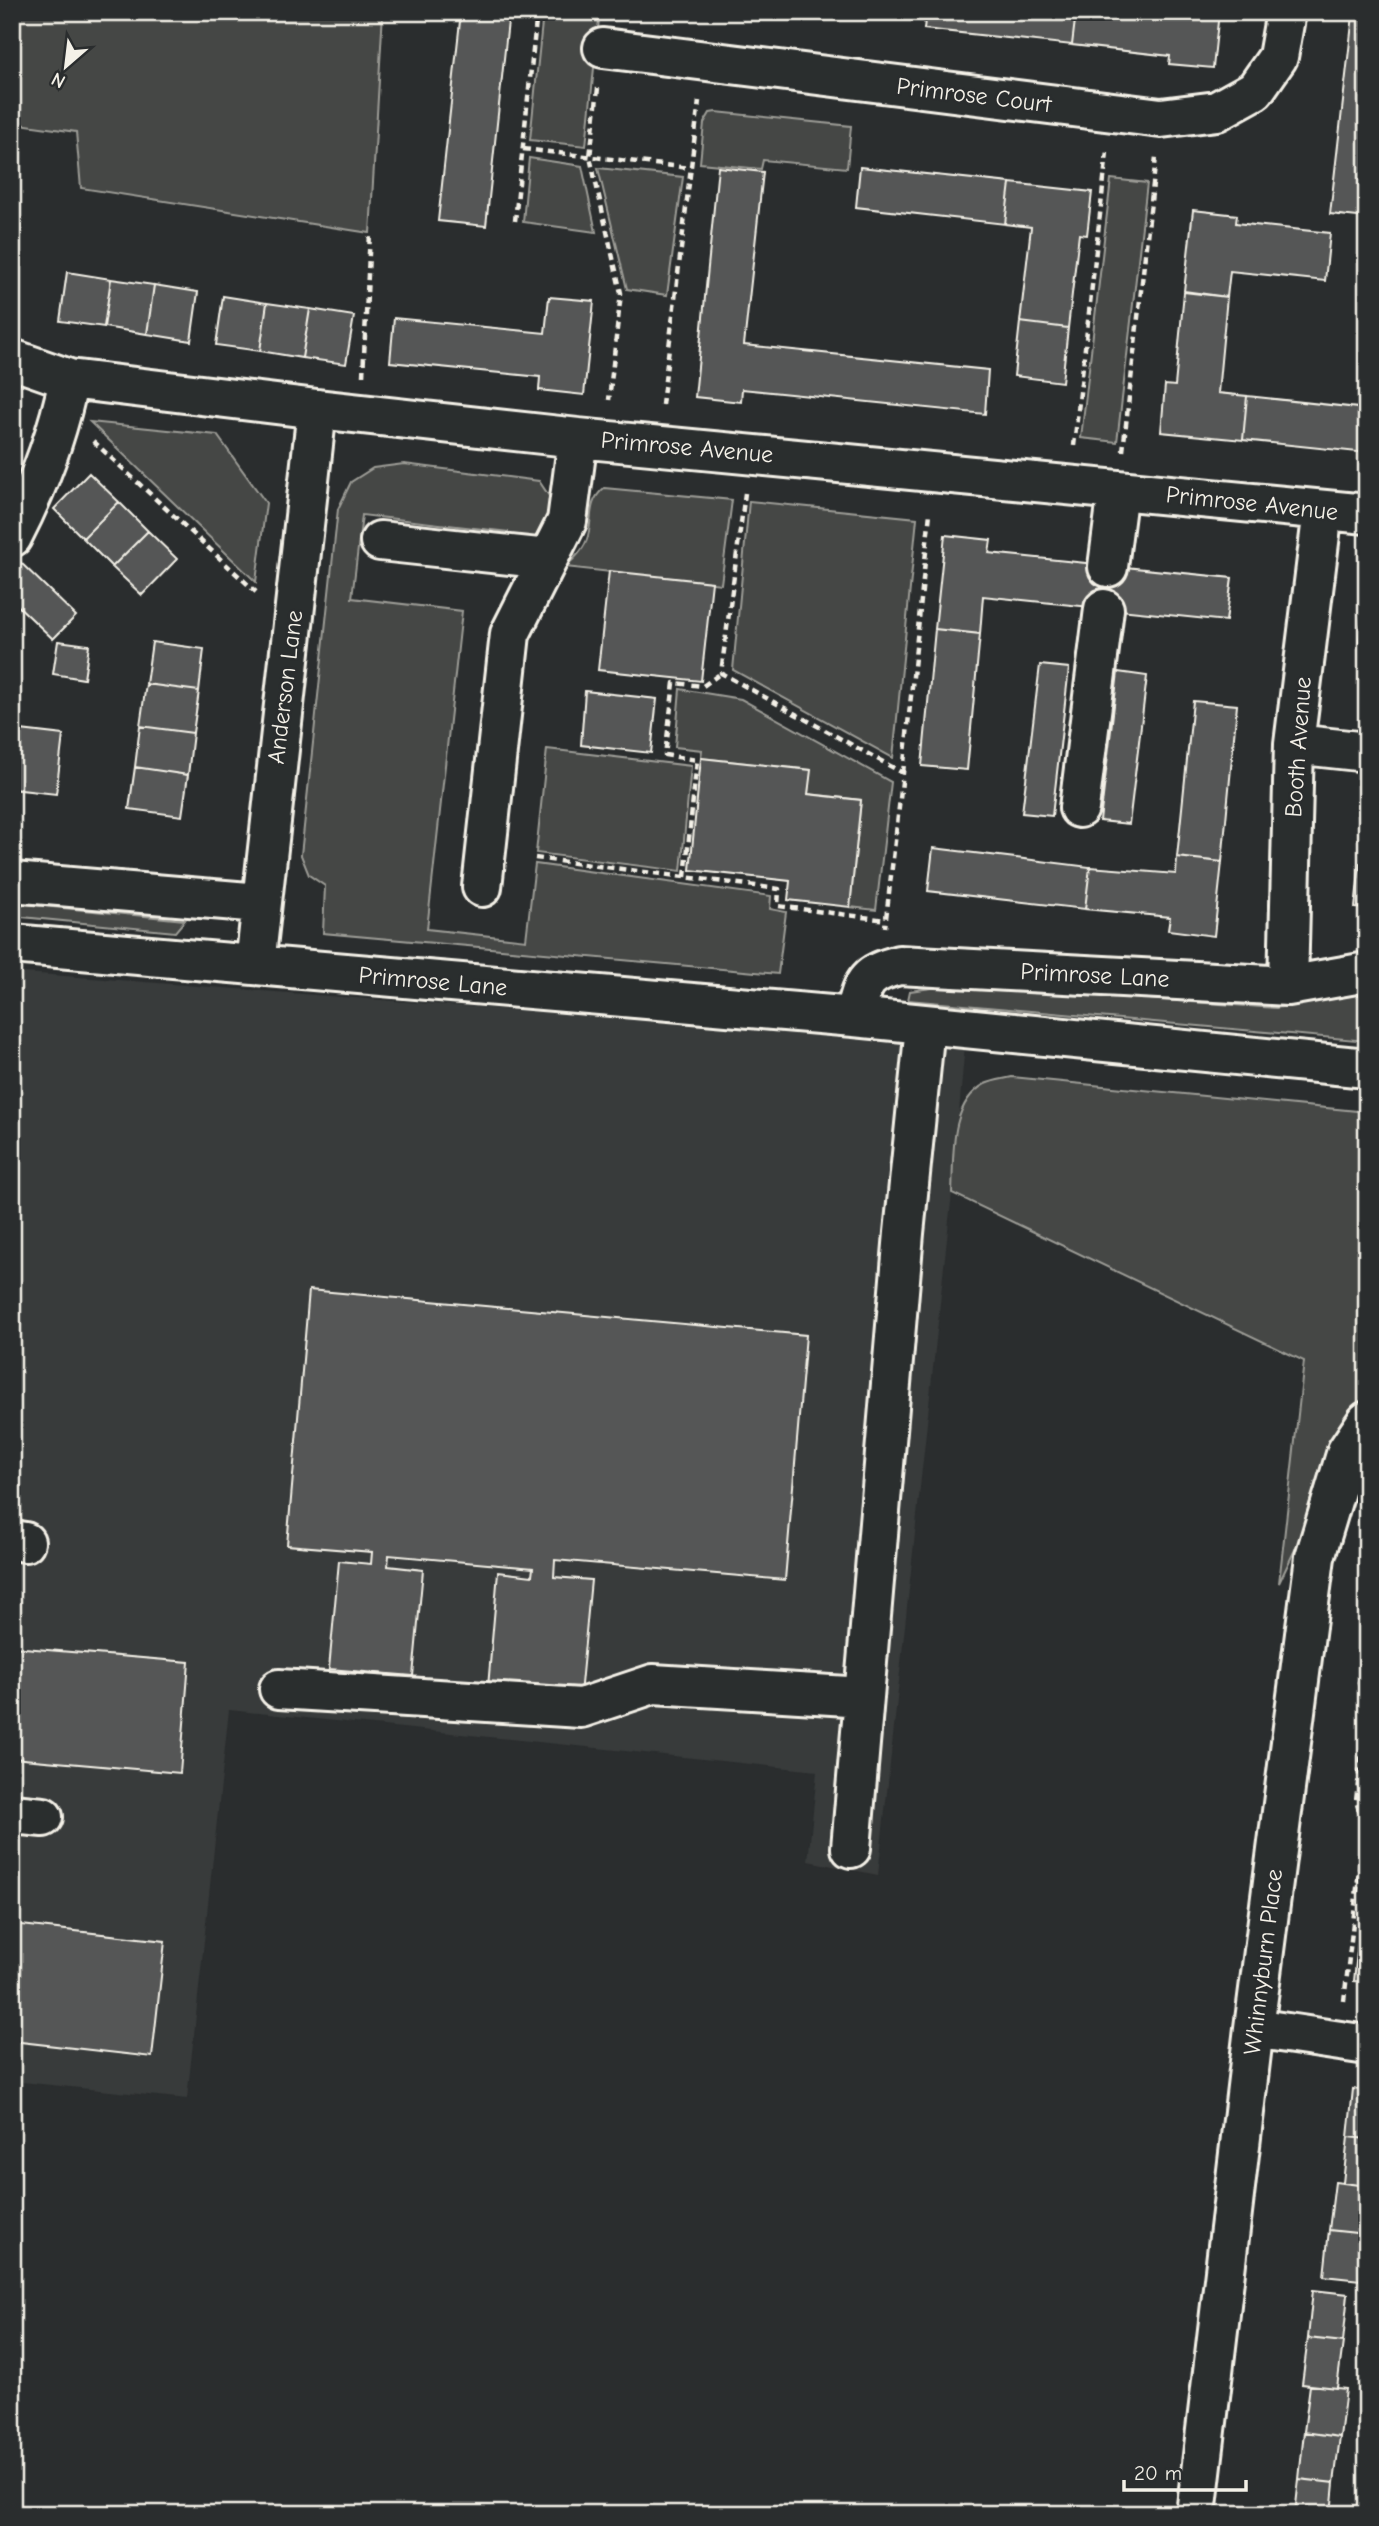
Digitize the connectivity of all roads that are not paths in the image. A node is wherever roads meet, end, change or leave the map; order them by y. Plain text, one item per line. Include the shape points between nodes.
1 (1286, 12) edge
2 (603, 48) dead end
3 (12, 359) edge
4 (66, 396) junction
5 (317, 410) junction
6 (591, 439) junction
7 (1118, 490) junction
8 (1323, 510) junction
9 (1367, 514) edge
10 (12, 537) edge
11 (380, 541) dead end
12 (548, 559) junction
13 (1108, 567) dead end
14 (1104, 609) dead end
15 (1294, 744) junction
16 (1367, 752) edge
17 (1079, 808) dead end
18 (12, 882) edge
19 (482, 887) dead end
20 (260, 904) junction
21 (12, 944) edge
22 (255, 965) junction
23 (1367, 972) edge
24 (1288, 986) junction
25 (854, 1017) junction
26 (925, 1026) junction
27 (1367, 1068) edge
28 (1367, 1421) edge
29 (279, 1689) dead end
30 (864, 1697) junction
31 (851, 1847) dead end
32 (1254, 2028) junction
33 (1353, 2043) edge
34 (1196, 2514) edge

1 - 2 street, Primrose Court via 1278,57 1255,90 1217,111 1161,118
3 - 4 street, Primrose Avenue
4 - 5 street, Primrose Avenue
4 - 10 street via 32,500
5 - 6 street, Primrose Avenue
5 - 20 street, Anderson Lane
6 - 7 street, Primrose Avenue
6 - 12 street via 567,521
7 - 8 street, Primrose Avenue
7 - 13 street
8 - 9 street, Primrose Avenue
8 - 15 street, Booth Avenue
11 - 12 street
12 - 19 street via 510,634
14 - 17 street
15 - 16 street
15 - 24 street, Booth Avenue
18 - 20 street
20 - 22 street, Anderson Lane
21 - 22 street, Primrose Lane
22 - 25 street, Primrose Lane
23 - 24 street, Primrose Lane
24 - 25 street, Primrose Lane via 899,965 880,970 864,982
25 - 26 street, Primrose Lane
26 - 27 street, Primrose Lane
26 - 30 street
28 - 32 street, Whinnyburn Place via 1347,1451 1315,1557
29 - 30 street via 581,1708 653,1684
30 - 31 street
32 - 33 street
32 - 34 street, Whinnyburn Place

